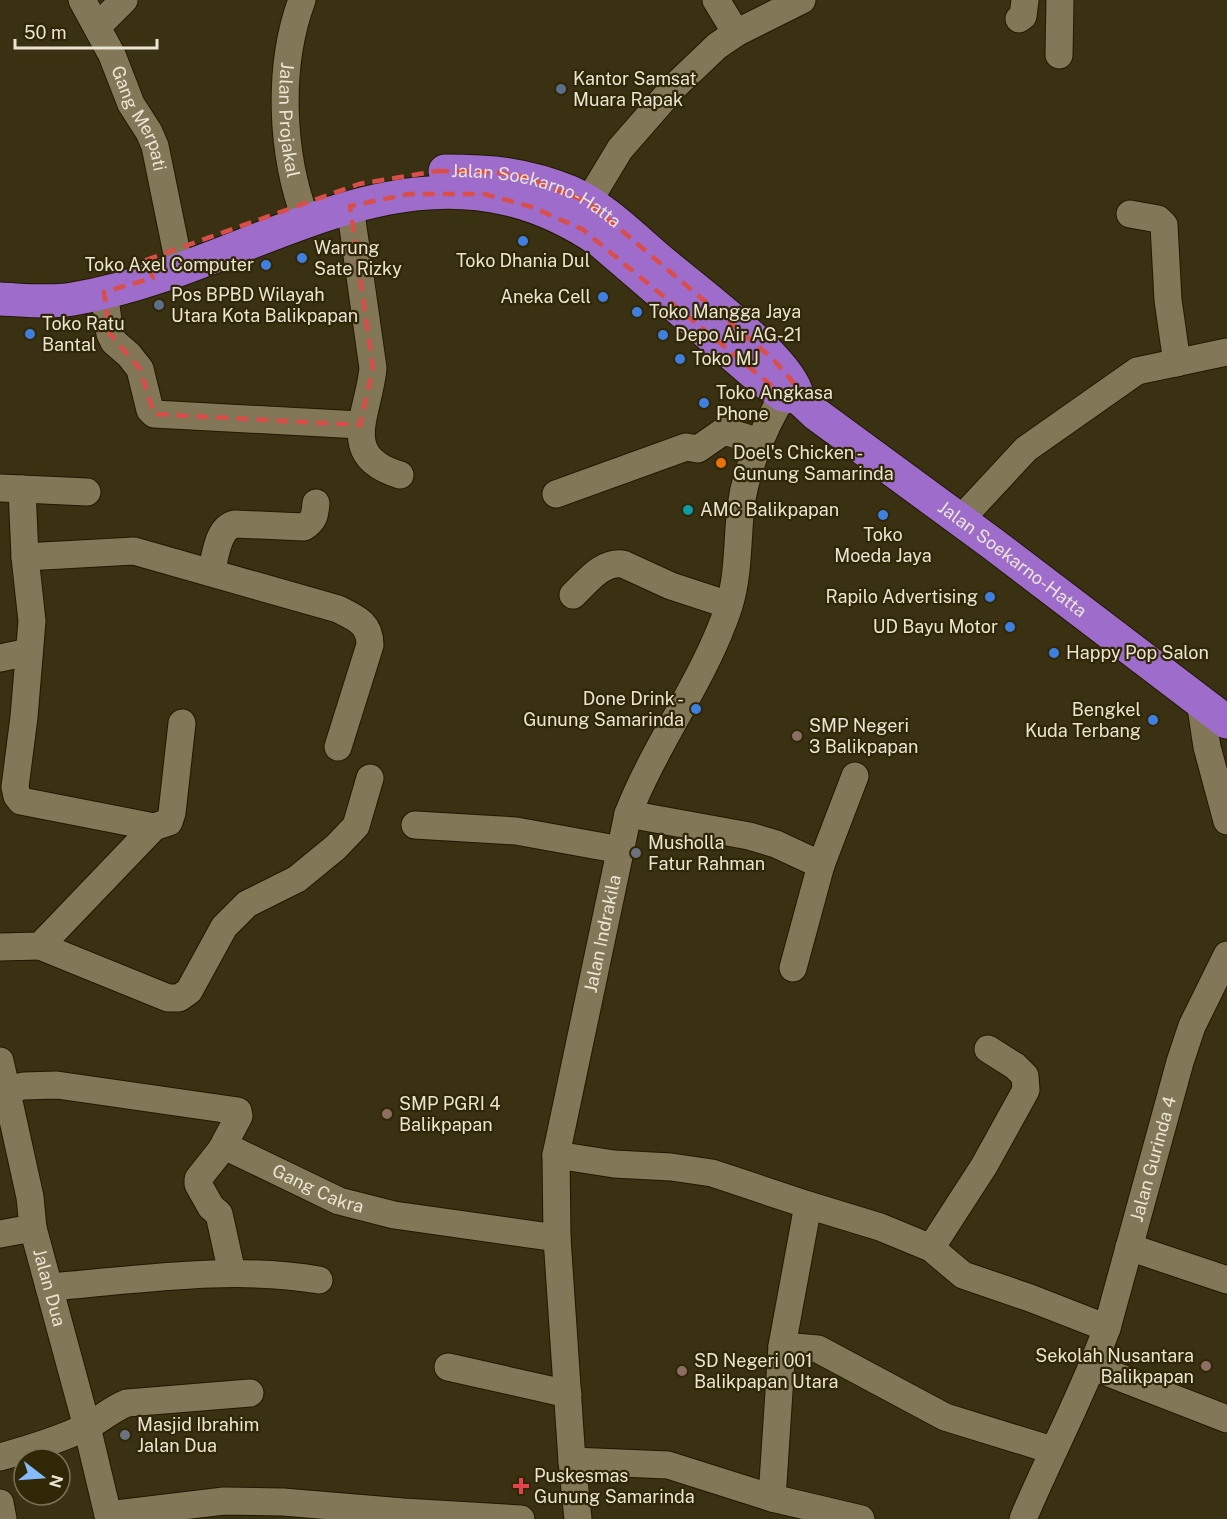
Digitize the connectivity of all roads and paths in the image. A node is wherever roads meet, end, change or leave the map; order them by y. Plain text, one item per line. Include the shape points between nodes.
1 (82, 0) edge
2 (124, 0) edge
3 (302, 0) edge
4 (716, 0) edge
5 (802, 0) edge
6 (1060, 0) edge
7 (98, 26) junction
8 (736, 33) junction
9 (1059, 55) dead end
10 (588, 202) junction
11 (350, 206) junction
12 (303, 212) junction
13 (1130, 214) dead end
14 (176, 249) junction
15 (149, 269) junction
16 (0, 281) edge
17 (104, 292) junction
18 (0, 299) edge
19 (1227, 352) edge
20 (1177, 363) junction
21 (792, 392) junction
22 (360, 425) junction
23 (760, 441) junction
24 (400, 475) dead end
25 (11, 489) edge
26 (87, 492) dead end
27 (556, 494) dead end
28 (315, 503) dead end
29 (960, 520) junction
30 (24, 557) junction
31 (211, 572) junction
32 (573, 595) dead end
33 (729, 605) junction
34 (29, 652) junction
35 (0, 658) edge
36 (1200, 701) junction
37 (1227, 722) edge
38 (182, 723) dead end
39 (338, 747) dead end
40 (855, 776) dead end
41 (370, 778) dead end
42 (628, 814) junction
43 (1227, 821) edge
44 (415, 825) dead end
45 (154, 827) junction
46 (621, 850) junction
47 (822, 865) junction
48 (40, 946) junction
49 (0, 947) edge
50 (1227, 955) edge
51 (793, 968) dead end
52 (988, 1049) dead end
53 (0, 1061) edge
54 (7, 1089) junction
55 (221, 1150) junction
56 (556, 1155) junction
57 (808, 1205) junction
58 (33, 1228) junction
59 (0, 1234) edge
60 (557, 1238) junction
61 (1129, 1247) junction
62 (931, 1248) junction
63 (232, 1273) junction
64 (319, 1280) dead end
65 (1227, 1280) edge
66 (49, 1287) junction
67 (1107, 1328) junction
68 (782, 1346) junction
69 (448, 1367) dead end
70 (1093, 1367) junction
71 (250, 1393) dead end
72 (568, 1394) junction
73 (1227, 1419) edge
74 (87, 1427) junction
75 (1058, 1439) junction
76 (0, 1457) edge
77 (572, 1461) junction
78 (772, 1498) junction
79 (0, 1503) edge
80 (233, 1510) edge
81 (109, 1517) edge
82 (3, 1519) edge
83 (521, 1519) edge
84 (578, 1519) edge
85 (861, 1519) edge
86 (1023, 1519) edge

1 - 7 street, Gang Merpati
2 - 7 street
3 - 12 street, Jalan Projakal via 289,41 285,107 287,143
4 - 8 street
5 - 8 street
6 - 9 street
7 - 14 street, Gang Merpati via 131,104 155,146
8 - 10 street via 665,96 620,149
10 - 12 highway, Jalan Soekarno-Hatta via 571,192 525,177 437,171 383,177
10 - 21 highway, Jalan Soekarno-Hatta via 766,351
11 - 12 highway, Jalan Soekarno-Hatta
11 - 21 highway, Jalan Soekarno-Hatta via 393,196 459,192 506,198 546,212 600,241 763,381
11 - 22 street via 373,368
12 - 14 highway, Jalan Soekarno-Hatta
12 - 15 highway, Jalan Soekarno-Hatta
13 - 20 street via 1158,219 1164,225 1168,300
14 - 15 highway, Jalan Soekarno-Hatta
15 - 16 highway, Jalan Soekarno-Hatta via 52,282
15 - 17 highway, Jalan Soekarno-Hatta
17 - 18 highway, Jalan Soekarno-Hatta via 71,299
17 - 22 street via 110,334 140,369 154,414
19 - 20 street
20 - 29 street via 1137,371 1026,449
21 - 23 street, Jalan Indrakila
21 - 29 highway, Jalan Soekarno-Hatta via 825,421
22 - 24 street via 367,457 386,471
23 - 27 street via 724,431 698,449 686,447
23 - 33 street, Jalan Indrakila via 744,483
25 - 26 street
25 - 30 street
28 - 31 street via 311,523 304,527 229,525 221,535
29 - 36 highway, Jalan Soekarno-Hatta
30 - 31 street via 134,551
30 - 34 street via 32,621
31 - 39 street via 338,609 360,620 370,633 370,645
32 - 33 street via 603,567 614,563
33 - 42 street, Jalan Indrakila via 707,658 647,767
34 - 35 street
34 - 45 street via 17,796 21,801
36 - 37 highway, Jalan Soekarno-Hatta
36 - 43 street via 1207,747
38 - 45 street via 170,818
40 - 47 street
41 - 48 street via 356,826 297,879 247,904 224,927 189,991 179,998 168,998
42 - 46 street, Jalan Indrakila
42 - 47 street via 749,836
44 - 46 street via 516,831
45 - 48 street
46 - 56 street, Jalan Indrakila
47 - 51 street
48 - 49 street
50 - 61 street, Jalan Gurinda 4 via 1192,1026
52 - 62 street via 1025,1076 1026,1090 984,1166
53 - 54 street, Jalan Dua
54 - 55 street via 57,1085 238,1111
54 - 58 street, Jalan Dua
55 - 60 street, Gang Cakra via 229,1148 339,1201 394,1215
55 - 63 street via 198,1184 219,1214
56 - 57 street via 712,1173
56 - 60 street, Jalan Indrakila
57 - 62 street
57 - 68 street
58 - 59 street
58 - 66 street, Jalan Dua
60 - 72 street, Jalan Indrakila
61 - 65 street
61 - 67 street, Jalan Gurinda 4
62 - 67 street via 963,1275
63 - 64 street via 287,1274
63 - 66 street
66 - 74 street, Jalan Dua
67 - 70 street, Jalan Gurinda 4
68 - 75 street via 824,1352 945,1417
68 - 78 street
69 - 72 street
70 - 73 street
70 - 75 street, Jalan Gurinda 4
71 - 74 street via 127,1403
72 - 77 street, Jalan Indrakila
74 - 76 street
74 - 81 street, Jalan Dua
75 - 86 street
77 - 78 street via 668,1465
77 - 84 street, Jalan Indrakila
78 - 85 street
79 - 82 street
80 - 81 street
80 - 83 street via 283,1502

